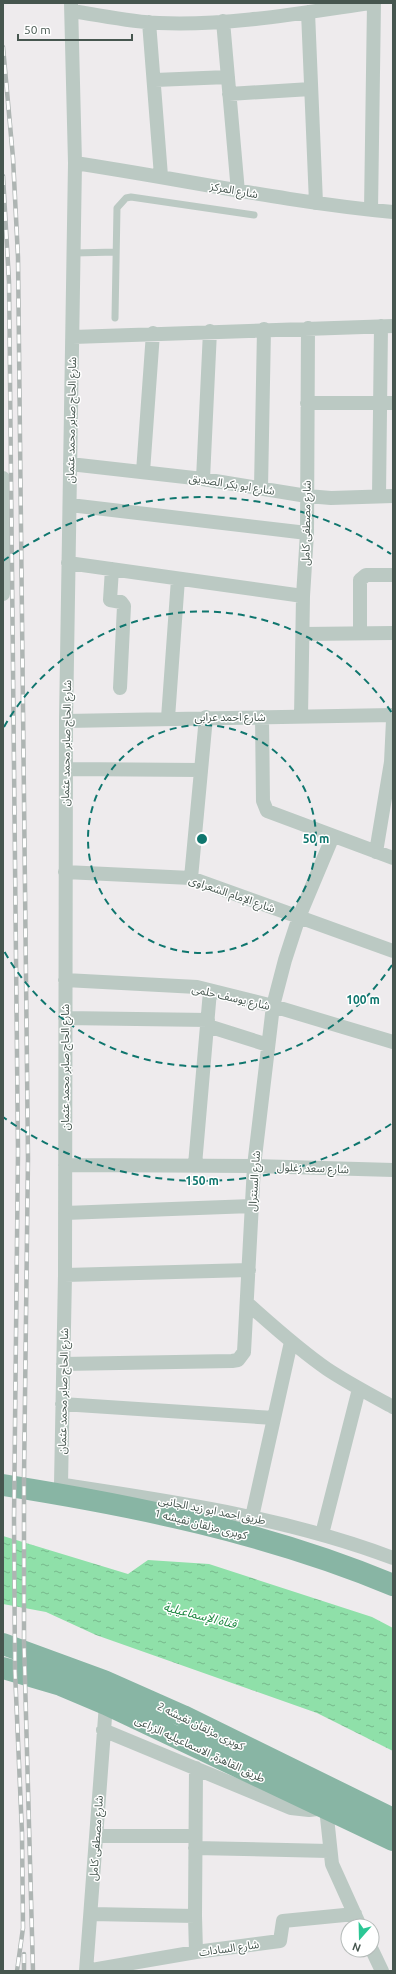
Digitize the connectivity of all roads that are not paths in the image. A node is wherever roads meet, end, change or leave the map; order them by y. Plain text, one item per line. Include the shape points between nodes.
1 (370, 3) edge
2 (374, 3) edge
3 (72, 7) edge
4 (308, 12) junction
5 (223, 21) junction
6 (149, 22) junction
7 (228, 77) junction
8 (155, 80) junction
9 (312, 89) junction
10 (229, 94) junction
11 (75, 163) junction
12 (161, 176) junction
13 (238, 192) junction
14 (316, 203) junction
15 (371, 210) junction
16 (393, 212) edge
17 (254, 215) dead end
18 (116, 252) junction
19 (74, 253) junction
20 (115, 318) dead end
21 (387, 326) edge
22 (308, 328) junction
23 (264, 329) junction
24 (210, 331) junction
25 (153, 333) junction
26 (73, 337) junction
27 (307, 403) junction
28 (387, 403) edge
29 (70, 464) junction
30 (143, 472) junction
31 (3, 478) edge
32 (203, 479) junction
33 (261, 488) junction
34 (307, 496) junction
35 (386, 496) edge
36 (70, 505) junction
37 (307, 533) junction
38 (4, 550) edge
39 (68, 563) junction
40 (112, 569) junction
41 (393, 576) edge
42 (178, 579) junction
43 (3, 594) edge
44 (303, 596) junction
45 (360, 632) junction
46 (393, 633) edge
47 (302, 634) junction
48 (120, 688) dead end
49 (393, 715) edge
50 (206, 717) junction
51 (262, 717) junction
52 (301, 717) junction
53 (168, 718) junction
54 (393, 720) edge
55 (66, 721) junction
56 (66, 769) junction
57 (200, 770) junction
58 (333, 836) junction
59 (376, 852) junction
60 (393, 858) edge
61 (65, 872) junction
62 (191, 878) junction
63 (299, 917) junction
64 (393, 951) edge
65 (65, 980) junction
66 (210, 991) junction
67 (273, 1006) junction
68 (65, 1018) junction
69 (208, 1023) junction
70 (393, 1042) edge
71 (268, 1045) junction
72 (65, 1165) junction
73 (195, 1165) junction
74 (254, 1166) junction
75 (393, 1170) edge
76 (252, 1206) junction
77 (65, 1213) junction
78 (249, 1270) junction
79 (65, 1275) junction
80 (247, 1303) junction
81 (291, 1342) junction
82 (63, 1364) junction
83 (359, 1389) junction
84 (62, 1404) junction
85 (393, 1407) edge
86 (274, 1418) junction
87 (3, 1476) edge
88 (61, 1484) junction
89 (3, 1485) edge
90 (252, 1517) junction
91 (322, 1534) junction
92 (392, 1555) edge
93 (393, 1585) edge
94 (3, 1644) edge
95 (3, 1668) edge
96 (106, 1704) junction
97 (103, 1730) junction
98 (196, 1768) junction
99 (330, 1800) junction
100 (393, 1819) edge
101 (97, 1836) junction
102 (393, 1840) edge
103 (195, 1842) junction
104 (329, 1851) junction
105 (91, 1914) junction
106 (195, 1916) junction
107 (356, 1918) edge
108 (340, 1920) edge
109 (196, 1952) junction
110 (376, 1958) edge
111 (86, 1971) edge
112 (382, 1971) edge

1 - 4 street
2 - 15 street
3 - 6 street
3 - 11 street, شارع الحاج صابر محمد عثمان
4 - 5 street
4 - 9 street
5 - 6 street
5 - 7 street
6 - 8 street
7 - 8 street
7 - 10 street
8 - 12 street
9 - 10 street
9 - 14 street
10 - 13 street
11 - 12 street, شارع المركز
11 - 19 street, شارع الحاج صابر محمد عثمان
12 - 13 street, شارع المركز
13 - 14 street, شارع المركز
14 - 15 street, شارع المركز
15 - 16 street, شارع المركز
17 - 18 lane via 126,198 117,208
18 - 19 lane
18 - 20 lane
19 - 26 street, شارع الحاج صابر محمد عثمان
21 - 22 street
21 - 28 street
22 - 23 street
22 - 27 street, شارع مصطفى كامل
23 - 24 street
23 - 33 street
24 - 25 street
24 - 32 street
25 - 26 street
25 - 30 street
26 - 29 street, شارع الحاج صابر محمد عثمان
27 - 28 street
27 - 34 street, شارع مصطفى كامل
28 - 35 street
29 - 30 street, شارع ابو بكر الصديق
29 - 36 street, شارع الحاج صابر محمد عثمان
30 - 32 street, شارع ابو بكر الصديق
31 - 38 street
32 - 33 street, شارع ابو بكر الصديق
33 - 34 street, شارع ابو بكر الصديق
34 - 35 street, شارع ابو بكر الصديق
34 - 37 street, شارع مصطفى كامل
36 - 37 street
36 - 39 street, شارع الحاج صابر محمد عثمان
37 - 44 street, شارع مصطفى كامل
38 - 43 street
39 - 40 street
39 - 55 street, شارع الحاج صابر محمد عثمان
40 - 42 street
40 - 48 street via 110,600 124,606
41 - 45 street via 366,575 360,580
42 - 44 street
42 - 53 street
44 - 47 street, شارع مصطفى كامل
45 - 46 street
45 - 47 street
47 - 52 street, شارع مصطفى كامل
49 - 52 street, شارع احمد عرابى
50 - 51 street, شارع احمد عرابى
50 - 53 street, شارع احمد عرابى
50 - 57 street
51 - 52 street, شارع احمد عرابى
51 - 58 street via 264,807 272,814
53 - 55 street, شارع احمد عرابى
54 - 59 street via 391,762
55 - 56 street, شارع الحاج صابر محمد عثمان
56 - 57 street
56 - 61 street, شارع الحاج صابر محمد عثمان
57 - 62 street
58 - 59 street
58 - 63 street, شارع السنترال
59 - 60 street
61 - 62 street, شارع الإمام الشعراوى
61 - 65 street, شارع الحاج صابر محمد عثمان
62 - 63 street, شارع الإمام الشعراوى
63 - 64 street, شارع الإمام الشعراوى
63 - 67 street, شارع السنترال via 284,960
65 - 66 street, شارع يوسف حلمى via 197,987
65 - 68 street, شارع الحاج صابر محمد عثمان
66 - 67 street, شارع يوسف حلمى
66 - 69 street
67 - 70 street, شارع يوسف حلمى
67 - 71 street, شارع السنترال
68 - 69 street
68 - 72 street, شارع الحاج صابر محمد عثمان
69 - 71 street
69 - 73 street
71 - 74 street, شارع السنترال
72 - 73 street, شارع سعد زغلول
72 - 77 street, شارع الحاج صابر محمد عثمان
73 - 74 street, شارع سعد زغلول
74 - 75 street, شارع سعد زغلول
74 - 76 street, شارع السنترال
76 - 77 street
76 - 78 street, شارع السنترال
77 - 79 street, شارع الحاج صابر محمد عثمان
78 - 79 street
78 - 80 street, شارع السنترال
79 - 82 street, شارع الحاج صابر محمد عثمان
80 - 81 street
80 - 82 street, شارع السنترال via 244,1352 238,1360
81 - 83 street
81 - 86 street
82 - 84 street, شارع الحاج صابر محمد عثمان
83 - 85 street
83 - 91 street
84 - 86 street
84 - 88 street, شارع الحاج صابر محمد عثمان
86 - 90 street
87 - 88 street, طريق احمد ابو زيد الجانبى
88 - 90 street, طريق احمد ابو زيد الجانبى
89 - 93 highway, كوبرى مزلقان نفيشه 1 via 72,1496 211,1525 308,1553
90 - 91 street, طريق احمد ابو زيد الجانبى
91 - 92 street, طريق احمد ابو زيد الجانبى
94 - 99 highway, كوبرى مزلقان نفيشه 2 via 104,1681 183,1716
95 - 96 highway, طريق القاهرة, الاسماعيليه الزراعى via 61,1685
96 - 97 street, شارع مصطفى كامل
96 - 99 highway, طريق القاهرة, الاسماعيليه الزراعى
97 - 98 street
97 - 101 street, شارع مصطفى كامل
98 - 99 street via 291,1808 309,1810
98 - 103 street
99 - 100 highway, كوبرى مزلقان نفيشه 2
99 - 102 highway, طريق القاهرة, الاسماعيليه الزراعى
99 - 104 street
101 - 103 street
101 - 105 street, شارع مصطفى كامل
103 - 104 street
103 - 106 street
104 - 107 street via 336,1876
105 - 106 street
105 - 111 street, شارع مصطفى كامل
106 - 109 street
108 - 109 street, شارع السادات via 285,1920 282,1922 280,1941
109 - 111 street, شارع السادات
110 - 112 street

